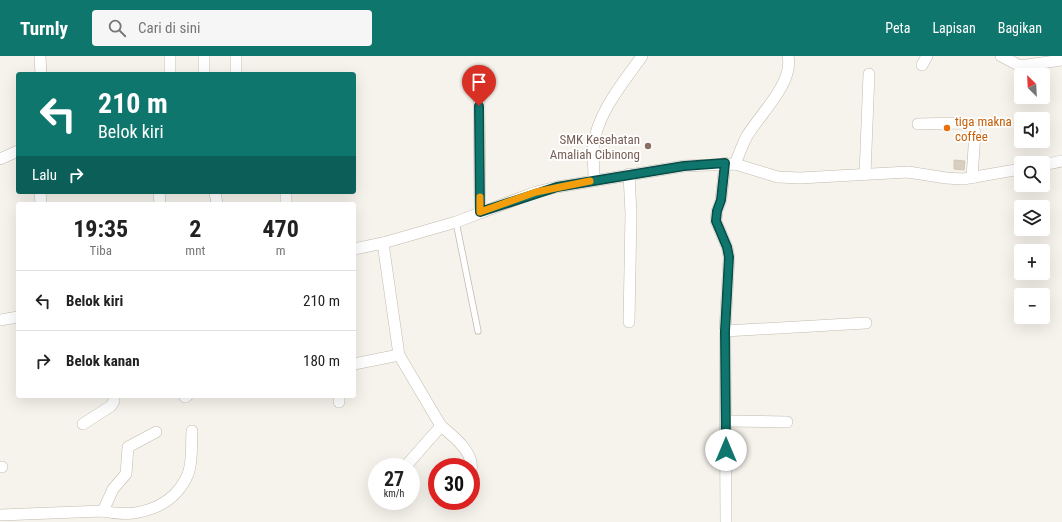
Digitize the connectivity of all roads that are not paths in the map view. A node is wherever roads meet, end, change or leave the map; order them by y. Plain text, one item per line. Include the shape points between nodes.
1 (40, 56) edge
2 (170, 56) edge
3 (204, 56) edge
4 (236, 56) edge
5 (642, 56) edge
6 (788, 56) edge
7 (1001, 56) edge
8 (1030, 56) edge
9 (1062, 60) edge
10 (1023, 66) junction
11 (41, 72) edge
12 (170, 72) edge
13 (204, 72) edge
14 (236, 72) edge
15 (869, 74) dead end
16 (479, 91) dead end
17 (918, 124) dead end
18 (16, 152) edge
19 (0, 159) edge
20 (1062, 161) edge
21 (730, 164) junction
22 (1050, 164) edge
23 (1014, 170) edge
24 (629, 174) junction
25 (865, 174) junction
26 (972, 178) junction
27 (594, 180) junction
28 (480, 212) junction
29 (456, 222) junction
30 (383, 243) junction
31 (356, 249) edge
32 (16, 317) edge
33 (0, 320) edge
34 (629, 322) dead end
35 (866, 323) dead end
36 (478, 331) dead end
37 (725, 331) junction
38 (399, 355) junction
39 (356, 364) edge
40 (114, 398) edge
41 (726, 421) junction
42 (787, 422) dead end
43 (83, 424) dead end
44 (440, 426) junction
45 (192, 431) dead end
46 (156, 432) dead end
47 (413, 458) edge
48 (469, 458) edge
49 (103, 511) junction
50 (4, 518) edge
51 (114, 518) edge
52 (726, 522) edge

1 - 11 street
2 - 12 street
3 - 13 street
4 - 14 street
5 - 27 street via 613,98 601,121 594,147
6 - 21 street via 784,82
7 - 10 street via 1015,65
8 - 10 street
9 - 10 street
15 - 25 street
16 - 28 street
17 - 26 street via 960,123 971,126 975,132
18 - 19 street
20 - 22 street
21 - 24 street via 684,166
21 - 25 street via 788,178
21 - 37 street via 716,221 729,257
23 - 26 street
24 - 27 street
24 - 34 street
25 - 26 street via 908,172 946,178
27 - 28 street via 536,192
28 - 29 street
29 - 30 street
29 - 36 lane
30 - 31 street
30 - 38 street
32 - 33 street
35 - 37 street
37 - 41 street
38 - 39 street
38 - 44 street
40 - 43 street via 111,406
41 - 42 street
41 - 52 street
44 - 47 street
44 - 48 street via 451,434
45 - 51 street via 188,473 181,487 162,505
46 - 49 street via 128,447 126,474 113,489
49 - 50 street
49 - 51 street

